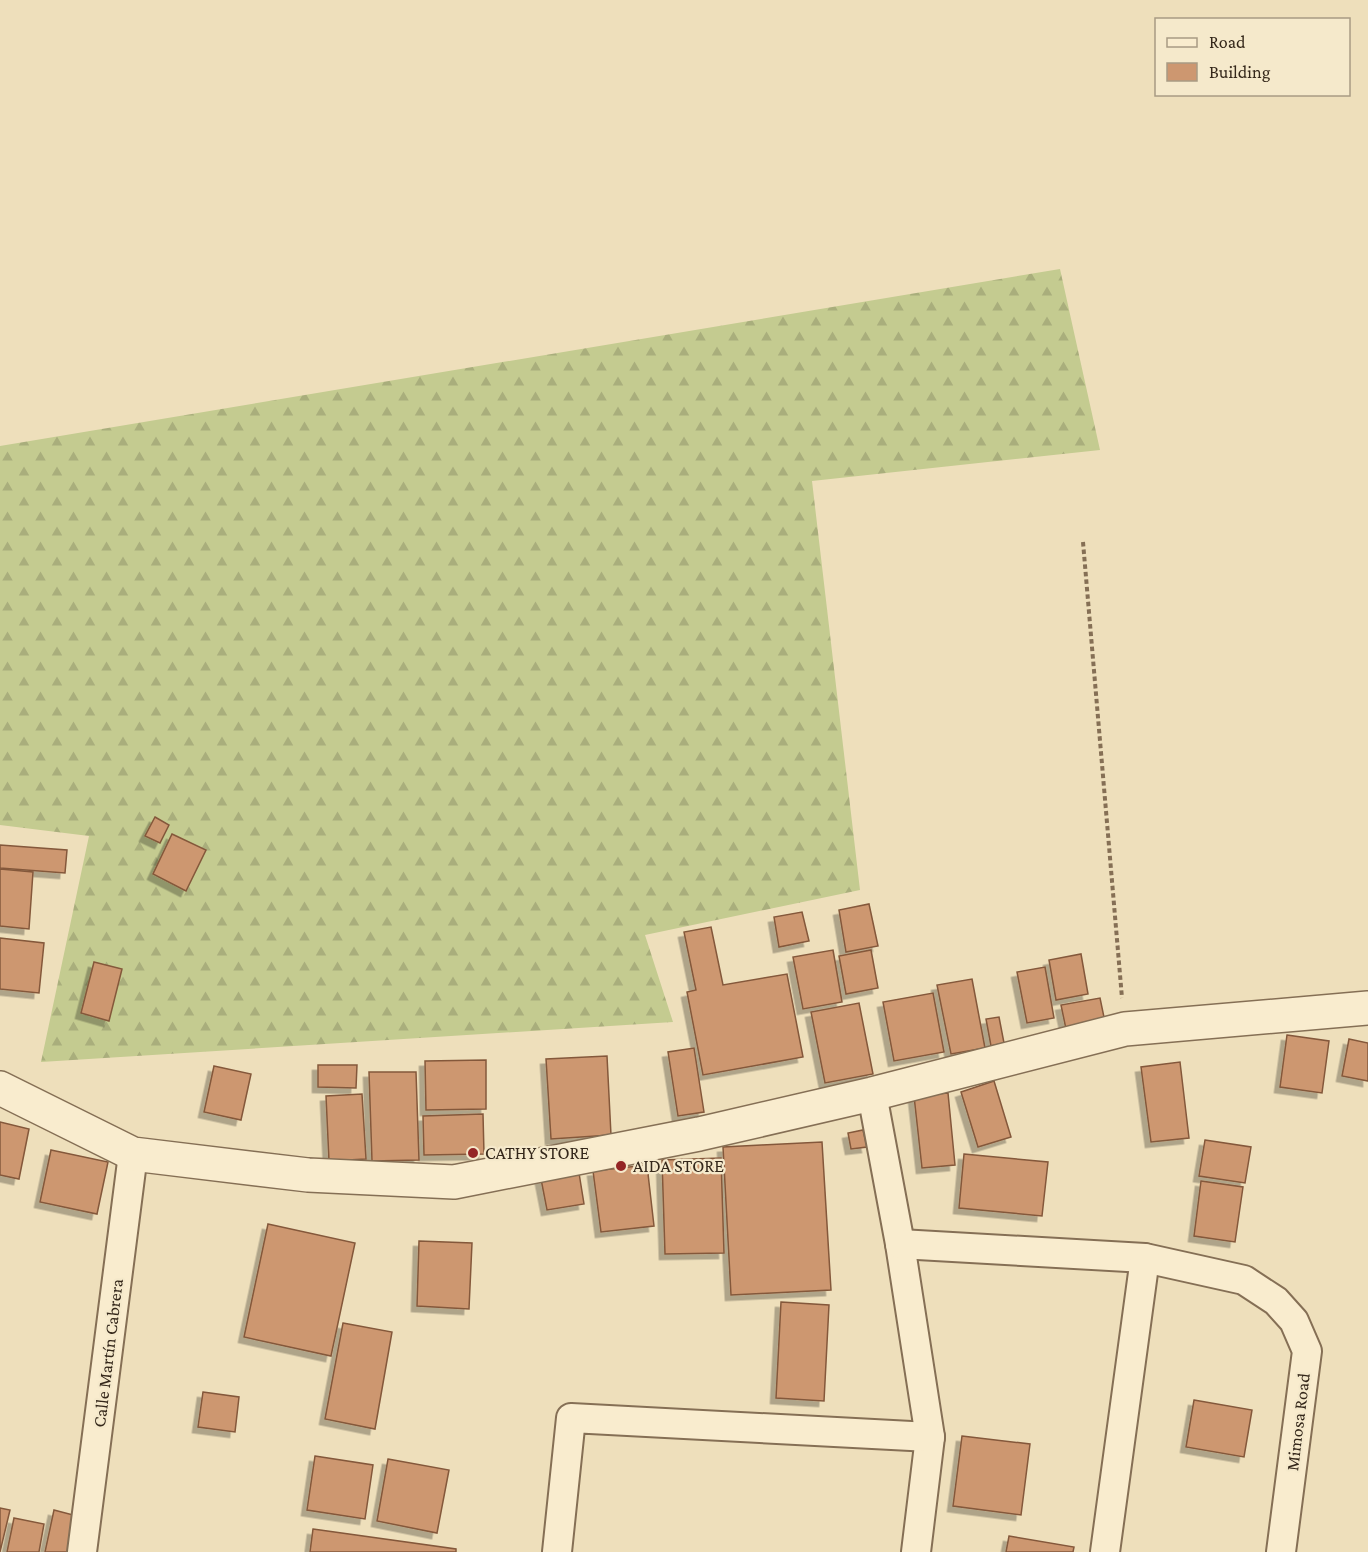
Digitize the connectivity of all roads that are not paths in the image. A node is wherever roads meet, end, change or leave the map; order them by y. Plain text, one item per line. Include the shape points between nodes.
1 (1368, 1008) edge
2 (0, 1088) edge
3 (872, 1094) junction
4 (133, 1154) junction
5 (900, 1244) junction
6 (1145, 1258) junction
7 (930, 1437) junction
8 (82, 1552) edge
9 (557, 1552) edge
10 (916, 1552) edge
11 (1105, 1552) edge
12 (1281, 1552) edge

1 - 3 street via 1125,1029
2 - 4 street
3 - 4 street via 699,1134 454,1182 308,1175
3 - 5 street
4 - 8 street, Calle Martín Cabrera
5 - 6 street, Mimosa Road
5 - 7 street
6 - 11 street
6 - 12 street, Mimosa Road via 1244,1280 1276,1301 1294,1321 1306,1351
7 - 9 street via 571,1418
7 - 10 street

